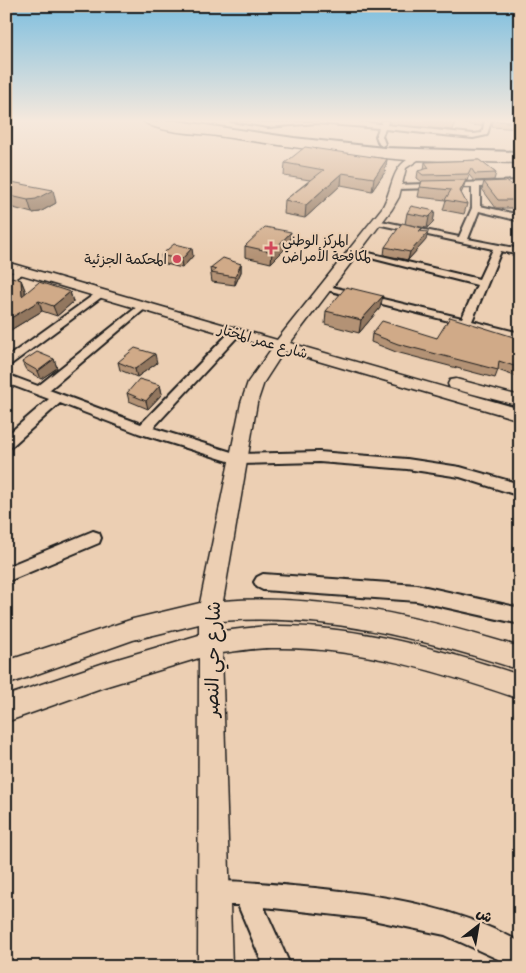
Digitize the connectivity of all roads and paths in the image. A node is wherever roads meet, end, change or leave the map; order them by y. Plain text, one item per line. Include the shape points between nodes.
1 (402, 167) edge
2 (520, 182) edge
3 (476, 184) junction
4 (397, 187) junction
5 (476, 208) junction
6 (520, 218) edge
7 (376, 223) junction
8 (462, 241) junction
9 (498, 248) junction
10 (352, 252) junction
11 (520, 252) edge
12 (6, 257) edge
13 (6, 266) edge
14 (22, 271) junction
15 (53, 276) junction
16 (6, 281) edge
17 (483, 283) junction
18 (324, 288) junction
19 (99, 294) junction
20 (142, 306) junction
21 (465, 323) junction
22 (235, 333) junction
23 (520, 336) edge
24 (284, 341) junction
25 (6, 364) edge
26 (6, 378) edge
27 (425, 382) junction
28 (41, 390) junction
29 (59, 397) junction
30 (520, 401) edge
31 (520, 415) edge
32 (143, 430) junction
33 (6, 444) edge
34 (238, 459) junction
35 (520, 490) edge
36 (93, 538) dead end
37 (6, 575) edge
38 (264, 582) dead end
39 (210, 612) junction
40 (520, 616) edge
41 (450, 638) junction
42 (210, 643) junction
43 (520, 659) edge
44 (452, 664) junction
45 (6, 673) edge
46 (520, 687) edge
47 (6, 709) edge
48 (213, 893) junction
49 (245, 894) junction
50 (520, 956) edge
51 (215, 967) edge
52 (278, 967) edge

1 - 4 street, شارع حي النصر
2 - 3 street
3 - 4 street
3 - 5 street
4 - 7 street, شارع حي النصر
5 - 6 street
5 - 8 street
7 - 8 street
7 - 10 street, شارع حي النصر
8 - 9 street
9 - 11 street
9 - 17 street
10 - 17 street
10 - 18 street, شارع حي النصر
12 - 15 street, شارع عمر المختار
13 - 14 street, شارع عمر المختار
14 - 15 street, شارع عمر المختار
14 - 16 street
15 - 19 street, شارع عمر المختار
15 - 24 street, شارع عمر المختار
17 - 21 street
18 - 21 street
18 - 24 street, شارع حي النصر
19 - 20 street, شارع عمر المختار
19 - 25 street
20 - 22 street, شارع عمر المختار
20 - 28 street
21 - 23 street
22 - 24 street, شارع عمر المختار
22 - 32 street
24 - 27 street, شارع عمر المختار
24 - 34 street, شارع حي النصر via 256,382
26 - 28 street
27 - 30 street, شارع عمر المختار
27 - 31 street, شارع عمر المختار
28 - 29 street
29 - 32 street
29 - 33 street
32 - 34 street
34 - 35 street via 319,457 407,464 460,472
34 - 39 street, شارع حي النصر
36 - 37 street
38 - 40 street via 417,593
39 - 41 street via 276,610 345,616
39 - 42 street, شارع حي النصر
39 - 45 street via 122,634
41 - 43 street
41 - 44 street
42 - 44 street via 271,637 319,639
42 - 47 street
42 - 48 street, شارع حي النصر
44 - 46 street
48 - 49 street
48 - 51 street, شارع حي النصر
49 - 50 street via 363,906 445,922
49 - 52 street

